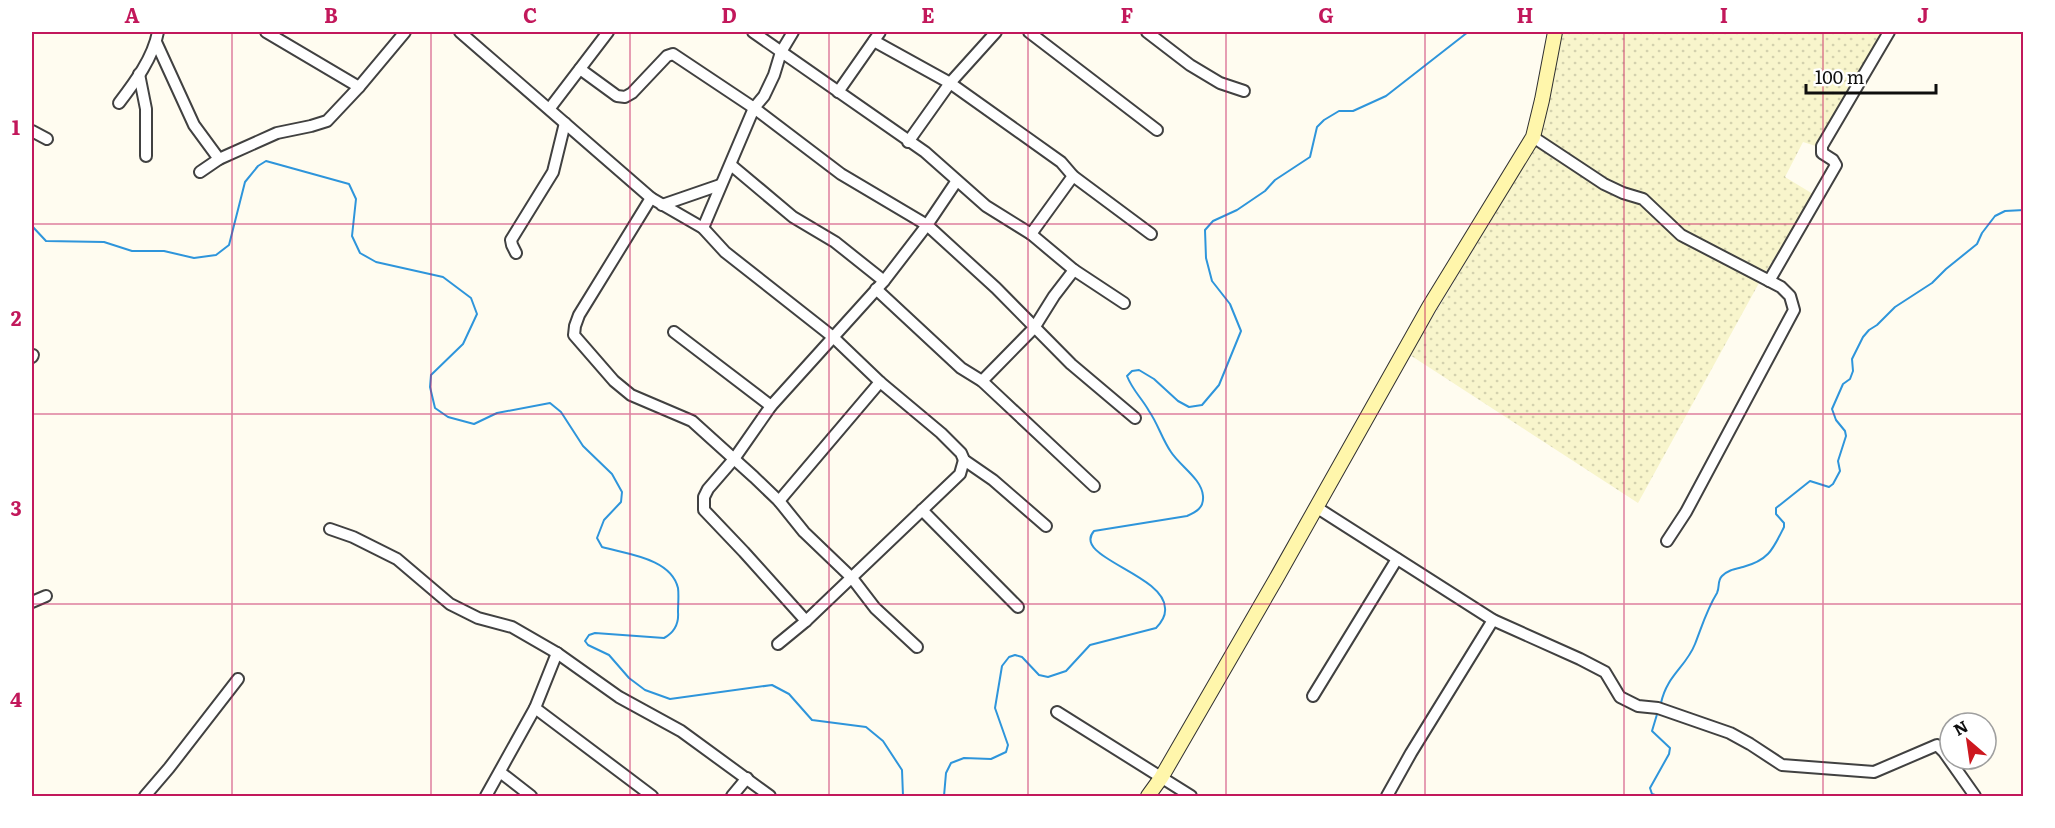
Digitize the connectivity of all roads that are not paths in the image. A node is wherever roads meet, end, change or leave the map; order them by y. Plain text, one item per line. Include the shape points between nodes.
1 (266, 32) edge
2 (405, 32) edge
3 (460, 32) edge
4 (608, 32) edge
5 (753, 32) edge
6 (793, 32) edge
7 (996, 32) edge
8 (1029, 32) edge
9 (1147, 32) edge
10 (1555, 32) edge
11 (1889, 32) edge
12 (877, 36) edge
13 (157, 37) edge
14 (781, 52) junction
15 (579, 69) junction
16 (139, 74) junction
17 (950, 82) junction
18 (359, 87) junction
19 (1244, 91) dead end
20 (838, 92) junction
21 (119, 103) dead end
22 (550, 108) junction
23 (754, 108) junction
24 (565, 123) junction
25 (1157, 130) dead end
26 (32, 131) edge
27 (1533, 137) junction
28 (47, 139) dead end
29 (908, 142) junction
30 (146, 156) dead end
31 (219, 159) junction
32 (731, 165) junction
33 (200, 172) dead end
34 (1073, 176) junction
35 (956, 182) junction
36 (720, 185) junction
37 (651, 198) junction
38 (662, 205) junction
39 (927, 225) junction
40 (702, 228) junction
41 (1031, 234) junction
42 (1151, 234) dead end
43 (516, 253) dead end
44 (1074, 270) junction
45 (1769, 281) junction
46 (880, 285) junction
47 (1124, 303) dead end
48 (1034, 328) junction
49 (674, 332) dead end
50 (833, 337) junction
51 (982, 381) junction
52 (880, 382) junction
53 (771, 406) junction
54 (1135, 418) dead end
55 (734, 459) junction
56 (964, 460) junction
57 (1094, 486) dead end
58 (779, 501) junction
59 (1316, 507) junction
60 (922, 510) junction
61 (1046, 526) dead end
62 (330, 529) dead end
63 (1667, 541) dead end
64 (1398, 559) junction
65 (852, 578) junction
66 (46, 596) dead end
67 (32, 602) edge
68 (1018, 607) dead end
69 (1493, 620) junction
70 (806, 621) junction
71 (778, 644) dead end
72 (917, 647) dead end
73 (558, 654) junction
74 (238, 679) dead end
75 (1313, 696) dead end
76 (535, 708) junction
77 (1057, 712) dead end
78 (500, 771) junction
79 (747, 778) junction
80 (1161, 778) junction
81 (145, 796) edge
82 (486, 796) edge
83 (531, 796) edge
84 (652, 796) edge
85 (732, 796) edge
86 (770, 796) edge
87 (1149, 796) edge
88 (1191, 796) edge
89 (1387, 796) edge
90 (1975, 796) edge

1 - 18 street
2 - 18 street
3 - 22 street
4 - 15 street
5 - 14 street
6 - 14 street
7 - 17 street
8 - 25 street
9 - 19 street via 1220,83
10 - 27 street
11 - 45 street via 1822,146 1822,153 1836,165
12 - 17 street
12 - 20 street
13 - 16 street
13 - 31 street via 194,125
14 - 20 street
14 - 23 street via 764,96
15 - 22 street
15 - 23 street via 617,96 625,97 673,54
16 - 21 street
16 - 30 street via 146,109
17 - 29 street
17 - 34 street via 1060,162
18 - 31 street via 327,121 277,133
20 - 29 street
22 - 24 street
23 - 32 street
23 - 39 street via 841,174
24 - 37 street
24 - 43 street via 553,172 514,234 512,245
26 - 28 street
27 - 45 street via 1604,184 1643,199 1681,235
27 - 59 street
29 - 35 street via 930,156
31 - 33 street
32 - 36 street
32 - 46 street via 793,217 835,242
34 - 41 street
34 - 42 street
35 - 39 street
35 - 41 street via 993,212
36 - 38 street
36 - 40 street
37 - 38 street
37 - 55 street via 579,315 574,335 630,395 692,421
38 - 40 street
39 - 46 street
39 - 48 street
40 - 50 street via 725,252
41 - 44 street
44 - 47 street
44 - 48 street
45 - 63 street via 1790,296 1794,310
46 - 50 street
46 - 51 street via 961,368
48 - 51 street
48 - 54 street
49 - 53 street
50 - 52 street
50 - 53 street
51 - 57 street
52 - 56 street via 941,433
52 - 58 street
53 - 55 street
55 - 58 street
55 - 70 street via 708,489 704,510
56 - 60 street via 960,474
56 - 61 street
58 - 65 street via 804,532
59 - 64 street
59 - 80 street
60 - 65 street
60 - 68 street
62 - 73 street via 397,559 450,604 478,618 512,627
64 - 69 street
64 - 75 street
65 - 70 street
65 - 72 street via 875,608
66 - 67 street
69 - 89 street
69 - 90 street via 1605,672 1620,697 1730,733 1782,765 1868,773 1937,745
70 - 71 street
73 - 76 street
73 - 79 street via 619,697 681,731
74 - 81 street
76 - 78 street
76 - 84 street
77 - 80 street
78 - 82 street
78 - 83 street
79 - 85 street
79 - 86 street
80 - 87 street
80 - 88 street

